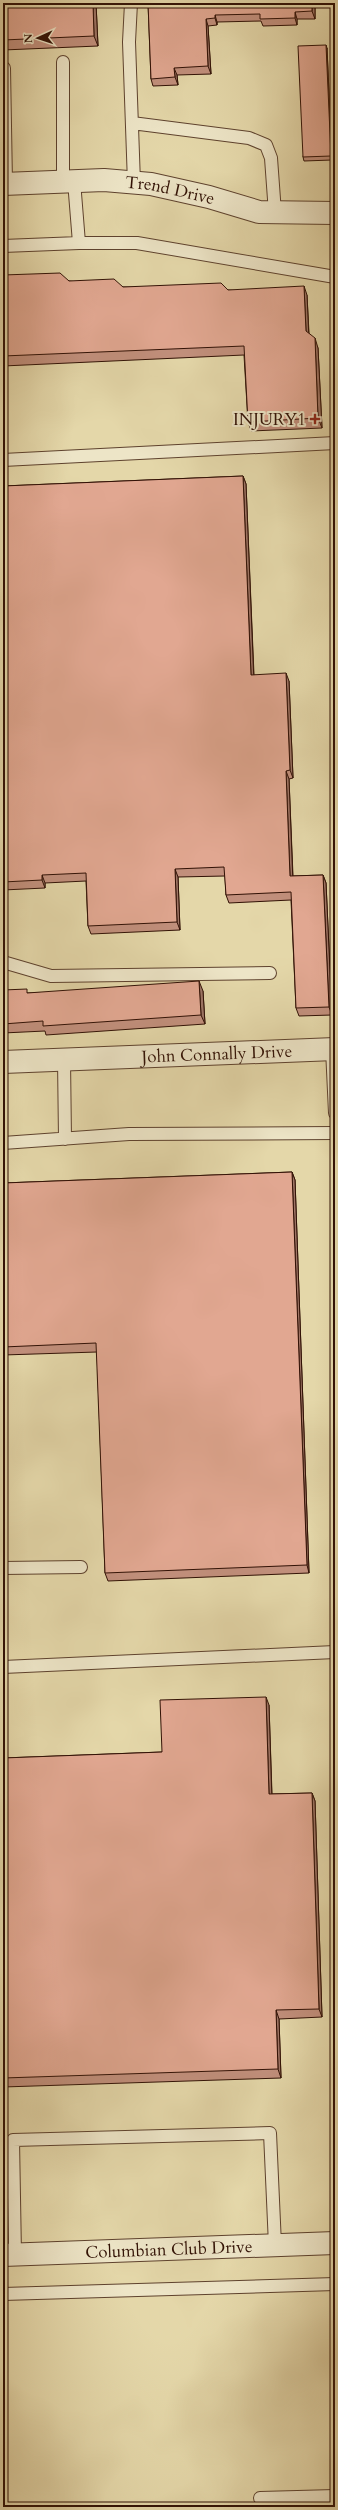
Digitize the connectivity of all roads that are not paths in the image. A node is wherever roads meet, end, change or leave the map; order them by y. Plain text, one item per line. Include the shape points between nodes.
1 (131, 3) edge
2 (63, 62) dead end
3 (4, 68) dead end
4 (132, 123) junction
5 (69, 181) junction
6 (134, 183) junction
7 (4, 184) edge
8 (275, 213) junction
9 (335, 213) edge
10 (79, 243) junction
11 (3, 246) edge
12 (335, 277) edge
13 (335, 443) edge
14 (3, 460) edge
15 (3, 962) edge
16 (270, 973) dead end
17 (333, 1049) edge
18 (64, 1060) junction
19 (3, 1062) edge
20 (335, 1113) edge
21 (335, 1133) edge
22 (65, 1139) junction
23 (3, 1143) edge
24 (81, 1567) dead end
25 (3, 1568) edge
26 (335, 1652) edge
27 (3, 1667) edge
28 (335, 2243) edge
29 (275, 2245) junction
30 (9, 2255) edge
31 (335, 2284) edge
32 (3, 2294) edge
33 (335, 2496) edge
34 (260, 2498) dead end

1 - 4 lane via 129,42
2 - 5 lane
3 - 7 lane
4 - 6 lane
4 - 8 lane via 249,138 266,145 271,158
5 - 6 street, Trend Drive via 104,180
5 - 7 street, Trend Drive
5 - 10 lane
6 - 8 street, Trend Drive via 209,197 259,212
8 - 9 street, Trend Drive
10 - 11 lane
10 - 12 lane via 137,242
13 - 14 lane
15 - 16 lane via 51,976
17 - 18 street, John Connally Drive
17 - 20 lane
18 - 19 street, John Connally Drive
18 - 22 lane
21 - 22 lane via 129,1134
22 - 23 lane
24 - 25 lane
26 - 27 lane
28 - 29 street, Columbian Club Drive
29 - 30 street, Columbian Club Drive
29 - 30 lane via 270,2133 13,2140
31 - 32 lane
33 - 34 lane

